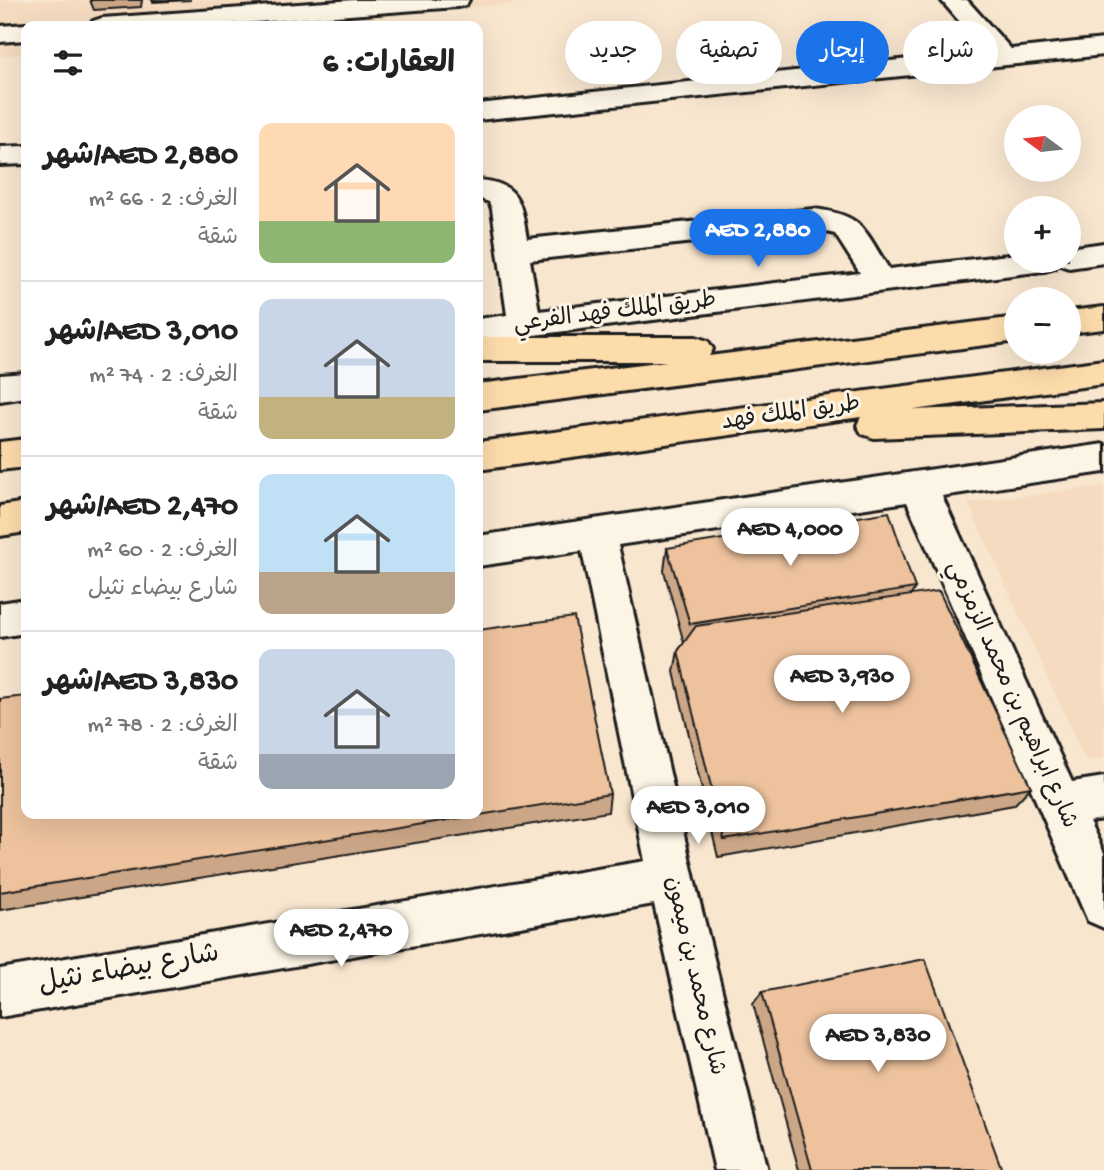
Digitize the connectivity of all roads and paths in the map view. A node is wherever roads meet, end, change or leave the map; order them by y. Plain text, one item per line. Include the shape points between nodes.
1 (457, 0) edge
2 (953, 0) edge
3 (236, 8) edge
4 (139, 21) edge
5 (21, 32) edge
6 (0, 34) edge
7 (1104, 47) edge
8 (1003, 57) junction
9 (483, 111) edge
10 (21, 155) edge
11 (0, 156) edge
12 (483, 189) edge
13 (513, 251) junction
14 (1104, 253) edge
15 (1081, 256) edge
16 (1004, 266) edge
17 (881, 281) junction
18 (1104, 318) edge
19 (1081, 321) edge
20 (526, 324) junction
21 (483, 329) edge
22 (1004, 331) edge
23 (483, 349) edge
24 (842, 351) junction
25 (1104, 372) edge
26 (21, 386) edge
27 (0, 388) edge
28 (483, 396) edge
29 (1104, 416) edge
30 (648, 433) junction
31 (21, 454) edge
32 (483, 455) edge
33 (0, 456) edge
34 (1104, 458) edge
35 (918, 484) junction
36 (21, 518) edge
37 (0, 521) edge
38 (597, 534) junction
39 (483, 550) edge
40 (21, 617) edge
41 (0, 620) edge
42 (1104, 798) edge
43 (1061, 804) junction
44 (671, 879) junction
45 (1104, 905) edge
46 (0, 993) edge
47 (741, 1170) edge

1 - 3 street
2 - 8 street
3 - 4 street
5 - 6 street
7 - 8 street
8 - 9 street
10 - 11 street
12 - 13 street via 502,197
13 - 17 street via 814,219 846,227
13 - 20 street
14 - 15 street
16 - 17 street, طريق الملك فهد الفرعي
17 - 20 street, طريق الملك فهد الفرعي
18 - 19 highway
20 - 21 street, طريق الملك فهد الفرعي
22 - 24 highway
23 - 24 highway
24 - 28 highway
25 - 30 highway, طريق الملك فهد
26 - 27 street
29 - 30 highway
30 - 32 highway, طريق الملك فهد
31 - 33 highway
34 - 35 street
35 - 38 street
35 - 43 street, شارع ابراهيم بن محمد الزمزمي
36 - 37 highway
38 - 39 street
38 - 44 street, شارع محمد بن ميمون
40 - 41 street
42 - 43 street
43 - 45 street, شارع ابراهيم بن محمد الزمزمي
44 - 46 street, شارع بيضاء نثيل
44 - 47 street, شارع محمد بن ميمون

